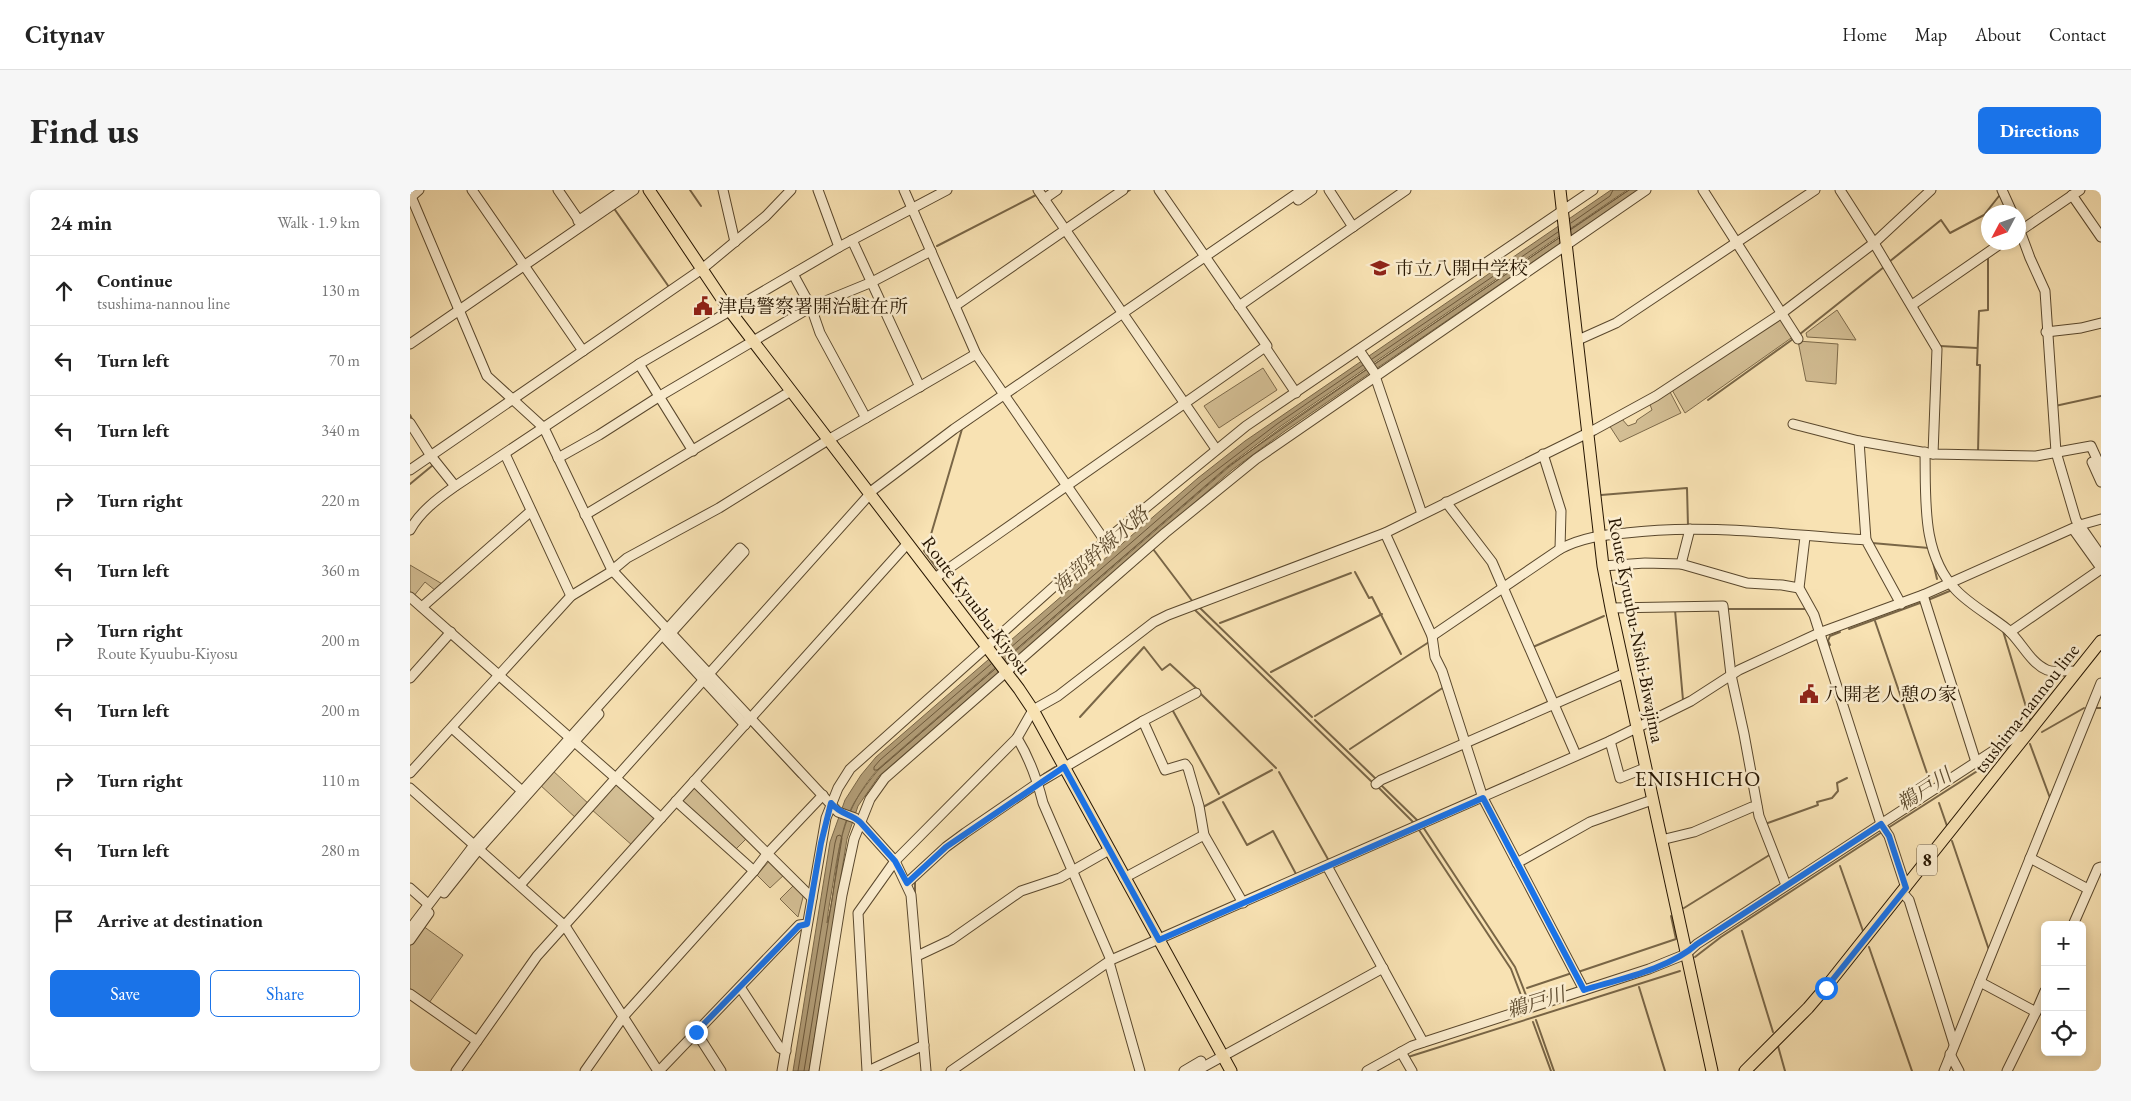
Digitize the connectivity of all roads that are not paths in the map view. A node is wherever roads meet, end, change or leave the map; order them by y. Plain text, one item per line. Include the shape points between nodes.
1 (420, 190) edge
2 (472, 190) edge
3 (558, 190) edge
4 (623, 190) edge
5 (634, 190) edge
6 (648, 190) edge
7 (723, 190) edge
8 (791, 190) edge
9 (818, 190) edge
10 (904, 190) edge
11 (948, 190) edge
12 (1038, 190) edge
13 (1057, 190) edge
14 (1124, 190) edge
15 (1159, 190) edge
16 (1302, 190) edge
17 (1312, 190) edge
18 (1328, 190) edge
19 (1406, 190) edge
20 (1560, 190) edge
21 (1593, 190) edge
22 (1646, 190) edge
23 (1702, 190) edge
24 (1815, 190) edge
25 (1840, 190) edge
26 (1931, 190) edge
27 (2002, 190) edge
28 (2076, 193) edge
29 (411, 196) edge
30 (1044, 199) junction
31 (2009, 205) edge
32 (912, 209) junction
33 (1564, 215) junction
34 (580, 223) junction
35 (2026, 225) edge
36 (1353, 227) junction
37 (1065, 231) junction
38 (2101, 237) edge
39 (852, 240) junction
40 (735, 242) junction
41 (1567, 242) junction
42 (1737, 243) junction
43 (1874, 243) junction
44 (2026, 246) edge
45 (839, 247) junction
46 (1991, 250) edge
47 (931, 252) junction
48 (1207, 259) junction
49 (522, 263) junction
50 (702, 270) junction
51 (793, 274) junction
52 (872, 282) junction
53 (1912, 305) junction
54 (955, 306) junction
55 (1239, 306) junction
56 (811, 307) junction
57 (458, 308) junction
58 (730, 311) junction
59 (1782, 313) junction
60 (1124, 316) junction
61 (2101, 323) edge
62 (2046, 332) junction
63 (410, 337) edge
64 (1798, 339) dead end
65 (1578, 340) junction
66 (753, 341) junction
67 (410, 344) edge
68 (1265, 348) junction
69 (583, 352) junction
70 (976, 354) junction
71 (1362, 354) junction
72 (640, 364) junction
73 (1375, 375) junction
74 (920, 387) junction
75 (791, 391) junction
76 (1296, 393) junction
77 (660, 396) junction
78 (1006, 397) junction
79 (512, 400) junction
80 (1184, 404) junction
81 (866, 418) junction
82 (410, 423) edge
83 (1793, 424) dead end
84 (544, 428) junction
85 (1588, 432) junction
86 (828, 440) junction
87 (1859, 441) junction
88 (1216, 449) junction
89 (693, 450) junction
90 (2056, 452) junction
91 (1929, 453) junction
92 (504, 454) junction
93 (1543, 454) junction
94 (431, 456) junction
95 (558, 458) junction
96 (410, 470) edge
97 (2100, 474) edge
98 (455, 486) junction
99 (1067, 486) junction
100 (870, 494) junction
101 (1446, 502) junction
102 (531, 511) junction
103 (1422, 514) junction
104 (585, 515) junction
105 (2101, 519) edge
106 (2076, 527) junction
107 (1690, 529) junction
108 (410, 530) edge
109 (1385, 533) junction
110 (1599, 536) junction
111 (1805, 536) junction
112 (1866, 540) junction
113 (1105, 541) junction
114 (908, 543) junction
115 (1560, 549) junction
116 (2101, 556) edge
117 (1681, 564) junction
118 (1603, 566) junction
119 (2101, 568) edge
120 (612, 570) junction
121 (934, 578) junction
122 (1951, 583) junction
123 (1504, 587) junction
124 (1799, 588) junction
125 (1922, 595) junction
126 (571, 596) junction
127 (410, 597) edge
128 (1900, 604) junction
129 (422, 607) junction
130 (1611, 608) junction
131 (451, 632) junction
132 (2010, 632) junction
133 (1818, 633) junction
134 (669, 635) junction
135 (1432, 636) junction
136 (2099, 648) edge
137 (990, 650) junction
138 (1005, 671) junction
139 (2077, 672) junction
140 (1625, 673) junction
141 (500, 674) junction
142 (1730, 675) junction
143 (706, 677) junction
144 (410, 678) edge
145 (2101, 683) edge
146 (1196, 692) dead end
147 (1554, 704) junction
148 (1033, 710) junction
149 (1143, 721) junction
150 (748, 722) junction
151 (452, 728) junction
152 (1636, 728) junction
153 (2027, 735) junction
154 (1017, 738) junction
155 (573, 740) junction
156 (1610, 741) junction
157 (1465, 743) junction
158 (1576, 755) junction
159 (1976, 762) junction
160 (1064, 767) junction
161 (1645, 768) junction
162 (410, 773) edge
163 (616, 778) junction
164 (694, 780) junction
165 (1038, 783) junction
166 (1376, 784) dead end
167 (410, 788) edge
168 (522, 791) junction
169 (823, 795) junction
170 (1483, 798) junction
171 (1652, 800) junction
172 (676, 801) junction
173 (831, 803) junction
174 (1757, 807) junction
175 (661, 818) junction
176 (858, 820) junction
177 (1884, 828) junction
178 (1204, 835) junction
179 (1661, 840) junction
180 (476, 847) junction
181 (1108, 850) junction
182 (768, 854) junction
183 (2030, 858) junction
184 (895, 861) junction
185 (1517, 863) junction
186 (1327, 866) junction
187 (2101, 867) edge
188 (754, 871) junction
189 (1072, 871) junction
190 (1124, 878) junction
191 (907, 883) junction
192 (520, 885) junction
193 (1786, 885) junction
194 (410, 888) edge
195 (1904, 890) junction
196 (2088, 890) junction
197 (812, 898) junction
198 (1243, 903) junction
199 (428, 904) junction
200 (2075, 921) edge
201 (807, 924) junction
202 (565, 926) junction
203 (410, 929) edge
204 (410, 940) edge
205 (1159, 940) junction
206 (1686, 954) junction
207 (917, 956) junction
208 (1110, 961) junction
209 (1383, 968) junction
210 (1980, 982) junction
211 (740, 987) junction
212 (1584, 990) junction
213 (410, 994) edge
214 (2041, 1000) edge
215 (2036, 1012) junction
216 (624, 1017) junction
217 (696, 1032) junction
218 (477, 1041) junction
219 (1424, 1042) junction
220 (1954, 1044) junction
221 (924, 1045) junction
222 (786, 1051) junction
223 (1221, 1053) junction
224 (1399, 1053) junction
225 (1950, 1054) junction
226 (456, 1071) edge
227 (585, 1071) edge
228 (659, 1071) edge
229 (721, 1071) edge
230 (782, 1071) edge
231 (814, 1071) edge
232 (867, 1071) edge
233 (926, 1071) edge
234 (951, 1071) edge
235 (1140, 1071) edge
236 (1184, 1071) edge
237 (1196, 1071) edge
238 (1231, 1071) edge
239 (1367, 1071) edge
240 (1406, 1071) edge
241 (1412, 1071) edge
242 (1712, 1071) edge
243 (1744, 1071) edge
244 (1944, 1071) edge
245 (1959, 1071) edge
246 (2007, 1071) edge

1 - 29 street
2 - 49 street
3 - 34 street
4 - 34 street
5 - 34 street
6 - 50 main road, Route Kyuubu-Kiyosu
7 - 40 street
8 - 40 street
9 - 45 street
10 - 32 street
11 - 32 street
12 - 30 street
13 - 30 street
14 - 37 street
15 - 48 street
16 - 48 street
17 - 48 street
18 - 36 street
19 - 36 street
20 - 33 main road, Route Kyuubu-Nishi-Biwajima
21 - 33 street
22 - 41 street
23 - 42 street
24 - 42 street
25 - 43 street
26 - 43 street
27 - 31 street
28 - 35 street
28 - 38 street
29 - 57 street
30 - 37 street
32 - 39 street
32 - 47 street
33 - 41 main road, Route Kyuubu-Nishi-Biwajima
33 - 71 street
34 - 49 street
36 - 55 street
37 - 54 street
37 - 60 street
39 - 45 street
39 - 52 street
40 - 50 street
41 - 65 main road, Route Kyuubu-Nishi-Biwajima
41 - 73 street
42 - 59 street
42 - 65 street via 1616,323
43 - 53 street
43 - 59 street
44 - 62 street via 2045,291
45 - 51 street
46 - 53 street
47 - 52 street
47 - 54 street
48 - 55 street
48 - 60 street
49 - 57 street
49 - 69 street
50 - 58 main road, Route Kyuubu-Kiyosu
50 - 69 street
51 - 56 street
51 - 58 street
52 - 56 street
52 - 74 street
53 - 91 street via 1937,349
54 - 70 street
55 - 68 street via 1268,346
56 - 66 street
56 - 81 street via 820,333
57 - 63 street
57 - 67 street
57 - 79 street via 487,376
58 - 66 main road, Route Kyuubu-Kiyosu
58 - 72 street
59 - 64 street
59 - 85 street via 1656,396
60 - 78 street
60 - 80 street
61 - 62 street
62 - 90 street
65 - 85 main road, Route Kyuubu-Nishi-Biwajima
66 - 75 main road, Route Kyuubu-Kiyosu
66 - 77 street
68 - 76 street
68 - 80 street
69 - 79 street
70 - 74 street
70 - 78 street
71 - 73 street
71 - 76 street
72 - 77 street
72 - 84 street
73 - 103 street
73 - 138 street via 1215,491
74 - 81 street
75 - 86 main road, Route Kyuubu-Kiyosu
75 - 89 street
76 - 88 street
77 - 89 street
77 - 95 street
78 - 99 street
78 - 100 street via 954,429
79 - 84 street
79 - 94 street
80 - 88 street
80 - 99 street
81 - 86 street
82 - 94 street
83 - 87 street
84 - 92 street
84 - 95 street
85 - 93 street
85 - 110 main road, Route Kyuubu-Nishi-Biwajima
86 - 100 main road, Route Kyuubu-Kiyosu
86 - 120 street via 719,508 627,558
87 - 91 street
87 - 112 street
88 - 113 street
89 - 104 street
90 - 91 street via 2036,456
90 - 97 street via 2092,446
90 - 106 street
91 - 122 street via 1928,525 1932,550
92 - 98 street
92 - 102 street
93 - 101 street
93 - 115 street via 1561,511
94 - 96 street
94 - 98 street
95 - 104 street
98 - 108 street via 426,509
99 - 113 street
99 - 121 street
100 - 114 main road, Route Kyuubu-Kiyosu
100 - 143 street
101 - 103 street
101 - 123 street via 1492,562
102 - 126 street
102 - 129 street
103 - 109 street
104 - 120 street
105 - 106 street
106 - 116 street
106 - 119 street
106 - 122 street
107 - 110 street
107 - 111 street
107 - 117 street
109 - 135 street
109 - 148 street via 1161,619 1058,696
110 - 115 street via 1576,541
110 - 118 main road, Route Kyuubu-Nishi-Biwajima
111 - 112 street
111 - 124 street
112 - 128 street
113 - 137 street
114 - 121 main road, Route Kyuubu-Kiyosu
114 - 150 street
115 - 123 street
117 - 118 street
117 - 124 street via 1747,583
118 - 130 main road, Route Kyuubu-Nishi-Biwajima
119 - 132 street
120 - 126 street
120 - 134 street
121 - 137 main road, Route Kyuubu-Kiyosu
122 - 125 street
122 - 132 street via 1957,592
123 - 135 street
123 - 147 street
124 - 133 street via 1814,615
125 - 128 street
125 - 159 street
126 - 141 street
127 - 129 street
128 - 133 street
129 - 131 street
130 - 140 main road, Route Kyuubu-Nishi-Biwajima
130 - 142 street via 1723,606
131 - 141 street
131 - 144 street
132 - 139 street via 2046,670
133 - 142 street
133 - 177 street
134 - 134 street via 740,548 744,552
134 - 143 street
134 - 155 street
135 - 157 street via 1435,658
136 - 139 main road, tsushima-nannou line / 8
137 - 138 main road, Route Kyuubu-Kiyosu
137 - 173 street via 850,769
138 - 148 main road, Route Kyuubu-Kiyosu
138 - 176 street via 885,778
139 - 153 main road, tsushima-nannou line / 8
140 - 147 street
140 - 152 main road, Route Kyuubu-Nishi-Biwajima
141 - 151 street
141 - 155 street
142 - 152 street via 1692,701
142 - 174 street
143 - 150 street
143 - 163 street
145 - 183 street
146 - 149 street
147 - 157 street
147 - 158 street
148 - 154 street
148 - 160 main road, Route Kyuubu-Kiyosu
149 - 160 street
149 - 178 street via 1165,770 1185,764 1188,768
150 - 164 street
150 - 169 street
151 - 162 street
151 - 168 street
152 - 156 street
152 - 161 main road, Route Kyuubu-Nishi-Biwajima
153 - 159 street via 2013,738
153 - 195 main road, tsushima-nannou line / 8
154 - 165 street
154 - 184 street
155 - 163 street
155 - 168 street
155 - 180 street
156 - 158 street
156 - 161 street via 1620,778
157 - 166 street
157 - 170 street
158 - 170 street
159 - 177 street
160 - 165 street
160 - 181 main road, Route Kyuubu-Kiyosu
161 - 171 main road, Route Kyuubu-Nishi-Biwajima
163 - 175 street
163 - 192 street
164 - 172 street
164 - 182 street
165 - 189 street via 1043,803
165 - 191 street via 946,847
167 - 180 street
168 - 180 street
169 - 173 street
169 - 182 street
170 - 185 street
170 - 186 street
171 - 179 main road, Route Kyuubu-Nishi-Biwajima
171 - 185 street via 1590,822
172 - 175 street
172 - 188 street
173 - 176 street via 838,812
173 - 197 street
174 - 179 street via 1694,832
174 - 193 street
175 - 202 street
176 - 184 street
176 - 231 street via 842,895
177 - 193 street
177 - 195 street
178 - 190 street
178 - 198 street
179 - 206 main road, Route Kyuubu-Nishi-Biwajima
180 - 192 street
180 - 199 street
180 - 204 street
181 - 189 street
181 - 190 main road, Route Kyuubu-Kiyosu
182 - 188 street
182 - 197 street
183 - 196 street
183 - 210 street
184 - 191 street
184 - 232 street via 858,913
185 - 212 street
186 - 198 street
186 - 209 street
187 - 196 street
188 - 216 street
189 - 207 street via 1021,891 951,940
189 - 208 street
190 - 205 main road, Route Kyuubu-Kiyosu
191 - 207 street via 912,895
192 - 202 street
193 - 206 street
194 - 199 street
195 - 220 street
195 - 243 main road, tsushima-nannou line / 8 via 1814,1001
196 - 200 street
197 - 201 street
198 - 205 street
199 - 203 street
201 - 211 street via 799,926
201 - 222 street
202 - 216 street
202 - 218 street via 537,956
205 - 208 street
205 - 223 main road, Route Kyuubu-Kiyosu
206 - 212 street
206 - 242 main road, Route Kyuubu-Nishi-Biwajima
207 - 221 street
208 - 234 street
208 - 235 street
209 - 219 street
209 - 223 street
210 - 215 street
210 - 220 street
211 - 217 street
211 - 222 street via 780,1048
212 - 219 street
213 - 218 street
214 - 215 street
215 - 246 street
216 - 227 street
216 - 228 street
217 - 228 street
217 - 229 street
218 - 226 street
219 - 224 street
220 - 225 street
221 - 232 street
221 - 233 street
222 - 230 street
223 - 236 street
223 - 237 street
223 - 238 main road, Route Kyuubu-Kiyosu
224 - 239 street
224 - 240 street
224 - 241 street
225 - 244 street
225 - 245 street

